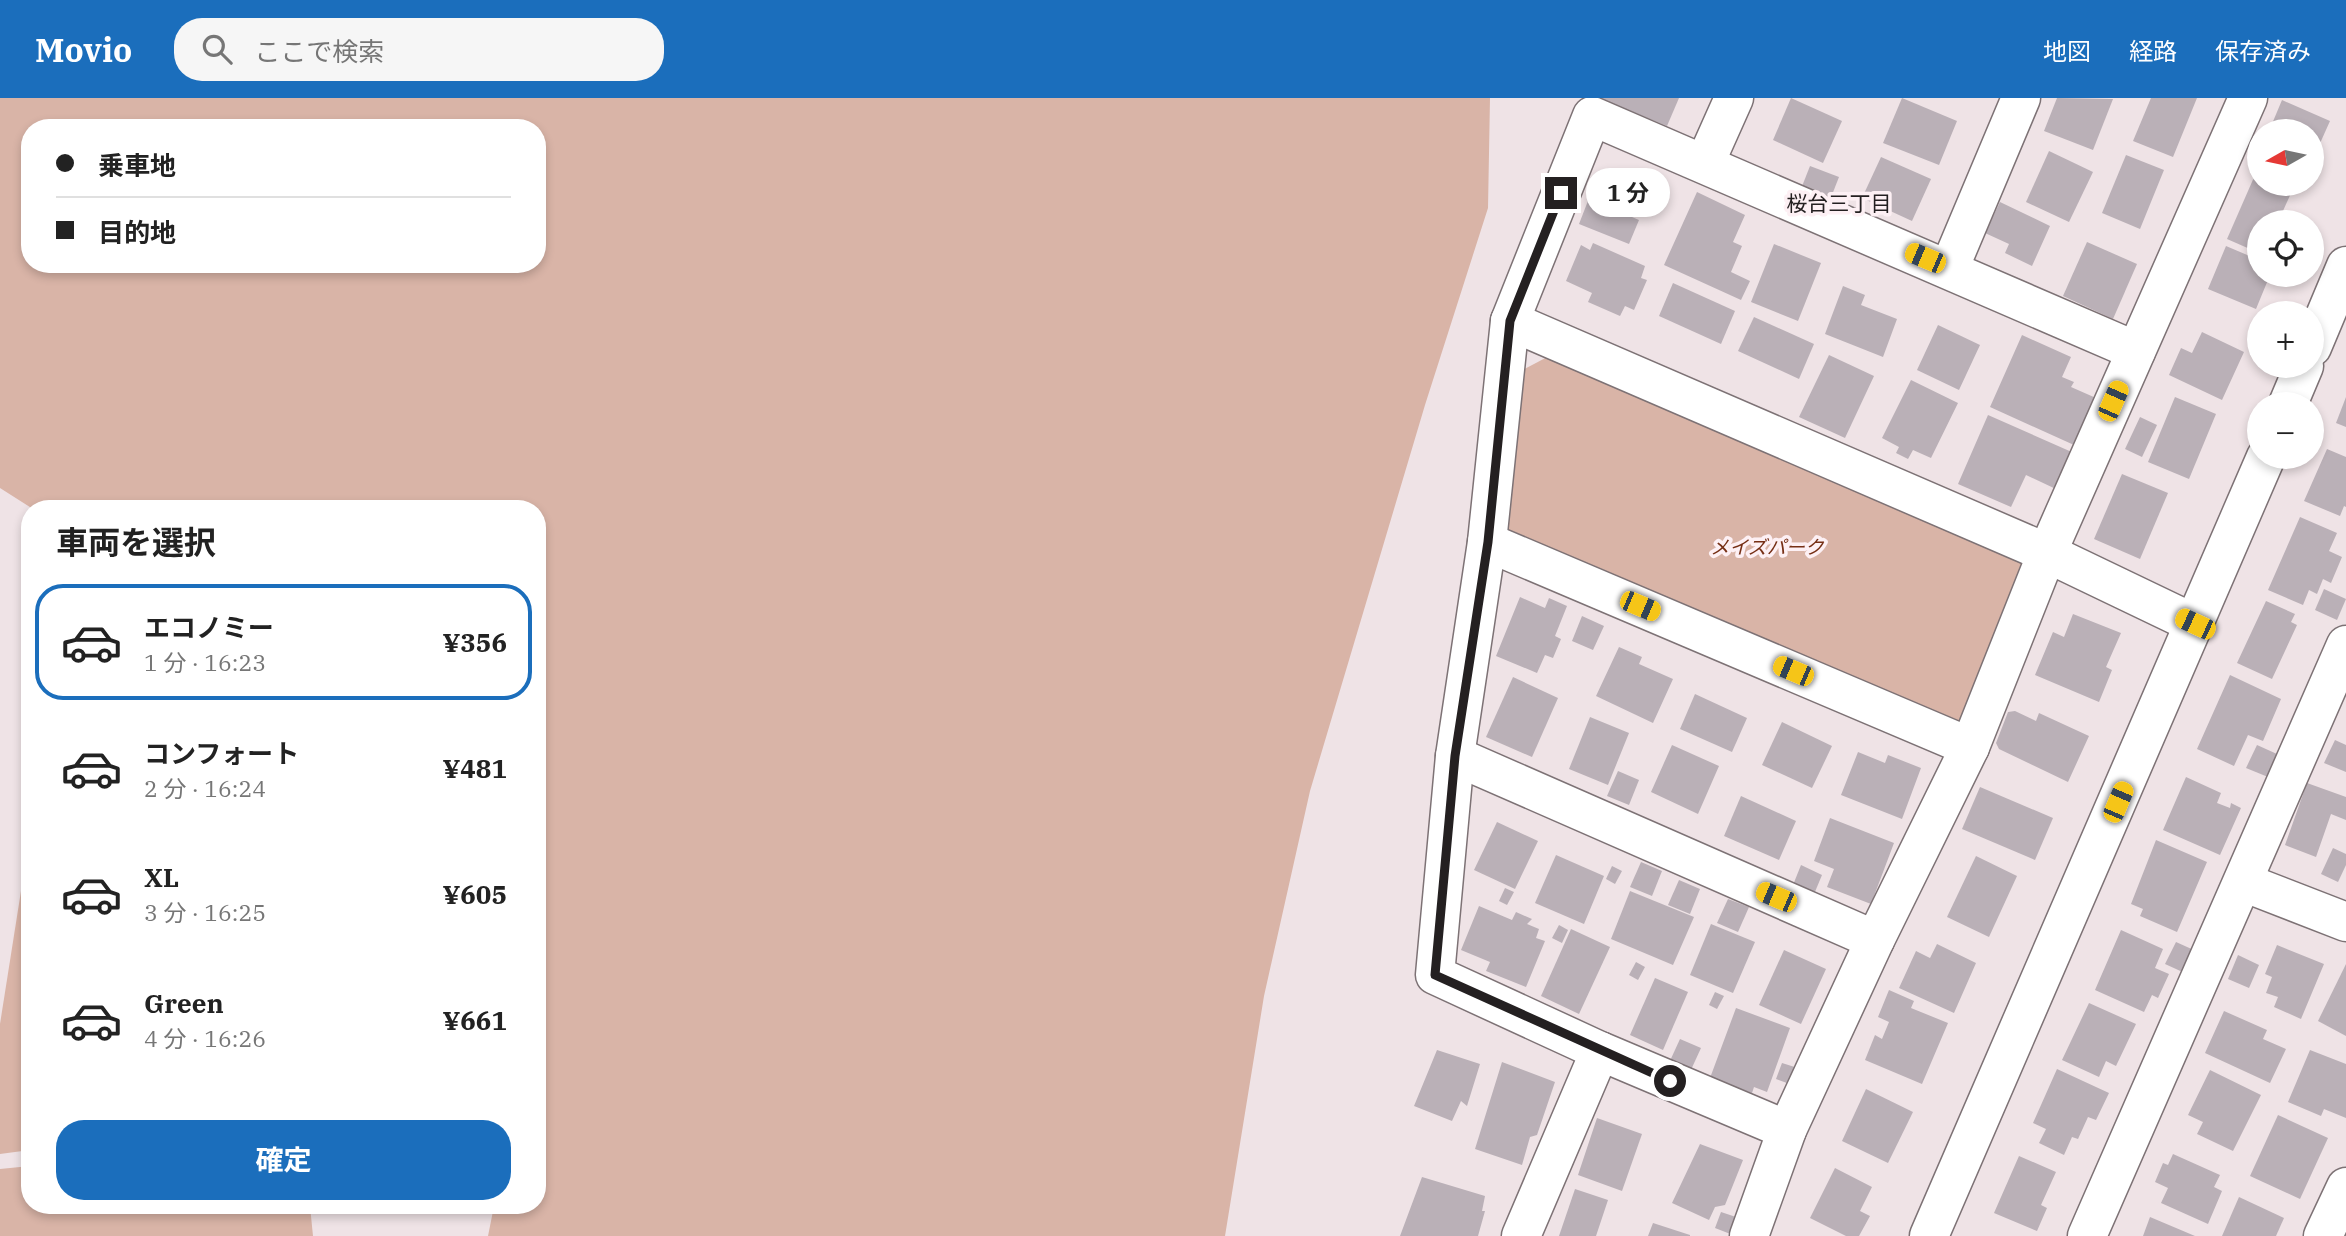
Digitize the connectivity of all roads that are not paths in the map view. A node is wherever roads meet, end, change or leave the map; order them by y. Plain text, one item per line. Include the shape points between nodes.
1 (1734, 98) edge
2 (2021, 98) edge
3 (2248, 98) edge
4 (1705, 163) junction
5 (2346, 266) edge
6 (1949, 269) junction
7 (2324, 318) edge
8 (1510, 321) junction
9 (2136, 351) junction
10 (2261, 469) edge
11 (1488, 542) junction
12 (2047, 553) junction
13 (2195, 624) junction
14 (2341, 669) edge
15 (1970, 747) junction
16 (1455, 756) junction
17 (2243, 882) junction
18 (2346, 922) edge
19 (1875, 940) junction
20 (1600, 1051) junction
21 (1787, 1130) junction
22 (2346, 1187) edge
23 (1521, 1236) edge
24 (1749, 1236) edge
25 (1929, 1236) edge
26 (2087, 1236) edge
27 (2323, 1236) edge

1 - 4 street
2 - 6 street
3 - 9 street
4 - 6 street
4 - 8 street via 1592,116
5 - 7 street
6 - 9 street
8 - 11 street
8 - 12 street
9 - 12 street
10 - 13 street
11 - 15 street
11 - 16 street
12 - 13 street
12 - 15 street
13 - 25 street
14 - 17 street
15 - 19 street
16 - 19 street
16 - 20 street via 1435,975
17 - 18 street
17 - 26 street
19 - 21 street
20 - 21 street
20 - 23 street
21 - 24 street
22 - 27 street

